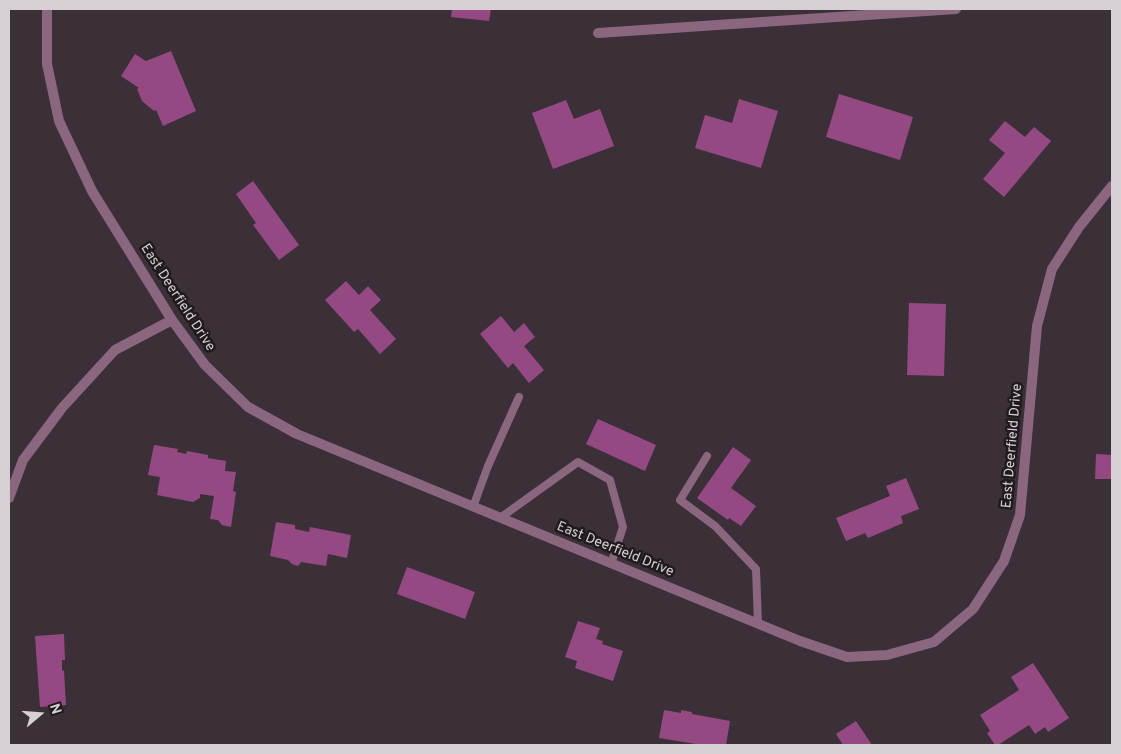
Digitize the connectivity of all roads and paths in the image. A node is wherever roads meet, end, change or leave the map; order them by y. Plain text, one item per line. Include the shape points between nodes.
1 (47, 9) edge
2 (956, 9) edge
3 (598, 33) dead end
4 (1112, 186) edge
5 (172, 320) junction
6 (519, 397) dead end
7 (707, 456) dead end
8 (9, 498) edge
9 (473, 507) junction
10 (500, 518) junction
11 (611, 564) junction
12 (758, 624) junction

1 - 5 street, East Deerfield Drive via 47,64 58,121 92,191
2 - 3 street
4 - 12 street, East Deerfield Drive via 1079,227 1052,269 1037,326 1020,515 1004,561 973,610 934,642 887,655 847,657
5 - 8 street via 115,350 102,364 62,408 23,460
5 - 9 street, East Deerfield Drive via 205,365 248,407 296,434
6 - 9 lane
7 - 12 lane via 680,500 715,526 756,569
9 - 10 street, East Deerfield Drive
10 - 11 street, East Deerfield Drive
10 - 11 lane via 578,462 610,480 623,527
11 - 12 street, East Deerfield Drive

